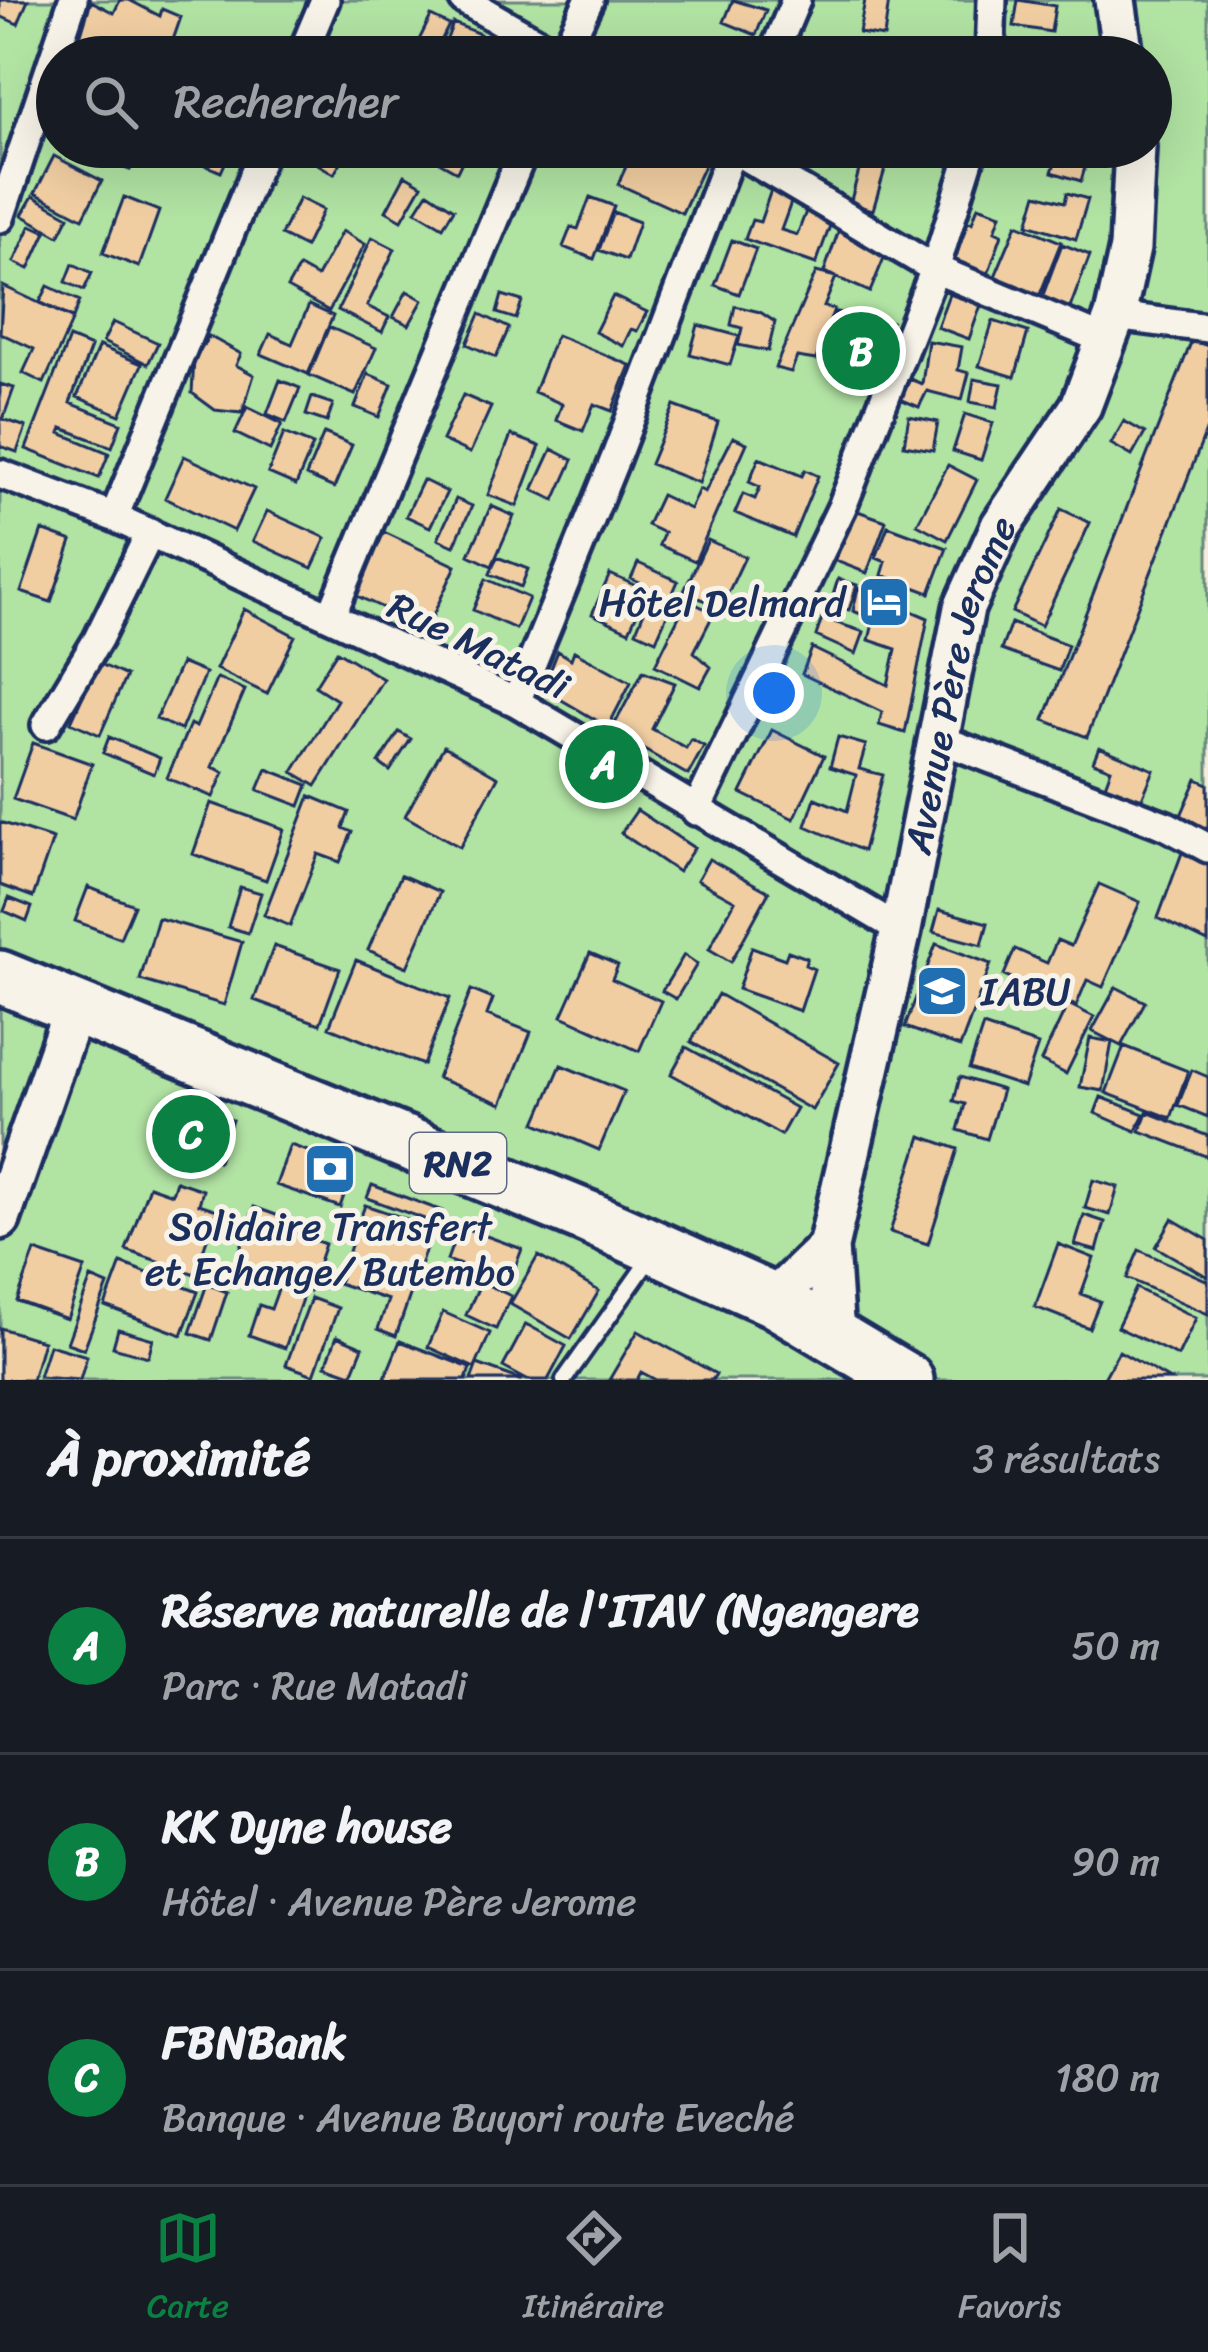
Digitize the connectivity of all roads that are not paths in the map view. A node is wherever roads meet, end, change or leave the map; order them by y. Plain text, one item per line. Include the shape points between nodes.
1 (73, 0) edge
2 (325, 0) edge
3 (464, 0) edge
4 (589, 0) edge
5 (796, 0) edge
6 (992, 0) edge
7 (1115, 0) edge
8 (61, 36) edge
9 (310, 36) edge
10 (526, 36) edge
11 (572, 36) edge
12 (781, 36) edge
13 (991, 36) edge
14 (1120, 36) edge
15 (36, 110) edge
16 (256, 168) edge
17 (516, 168) edge
18 (724, 168) edge
19 (765, 168) edge
20 (966, 168) edge
21 (1134, 168) edge
22 (0, 218) edge
23 (935, 269) junction
24 (1110, 328) junction
25 (1208, 328) edge
26 (0, 474) edge
27 (114, 517) junction
28 (150, 533) junction
29 (331, 616) junction
30 (516, 702) junction
31 (46, 725) dead end
32 (937, 738) junction
33 (696, 811) junction
34 (1208, 848) edge
35 (901, 930) junction
36 (0, 977) edge
37 (74, 1008) junction
38 (0, 1219) edge
39 (828, 1246) junction
40 (657, 1248) junction
41 (773, 1300) junction
42 (834, 1335) junction
43 (564, 1380) edge
44 (907, 1380) edge

1 - 8 street
2 - 9 street
3 - 10 street
4 - 11 street
5 - 12 street
6 - 13 street
7 - 14 street
15 - 22 street
16 - 27 street
17 - 29 street
18 - 30 street
19 - 23 street
20 - 23 street
21 - 24 street, Avenue Père Jerome via 1130,248
23 - 24 street
23 - 33 street via 842,508
24 - 25 street
24 - 32 street, Avenue Père Jerome via 1081,406 1001,526 964,608
26 - 27 street, Rue Matadi
27 - 28 street, Rue Matadi
28 - 29 street, Rue Matadi
28 - 31 street
29 - 30 street, Rue Matadi
30 - 33 street, Rue Matadi
32 - 34 street
32 - 35 street, Avenue Père Jerome
33 - 35 street, Rue Matadi
35 - 39 street, Avenue Père Jerome
36 - 37 highway, RN2
37 - 38 street
37 - 40 highway, RN2
39 - 41 street
39 - 42 street, Avenue Père Jerome
40 - 41 highway, RN2
40 - 43 lane
41 - 42 highway, RN2
42 - 44 highway, RN2

